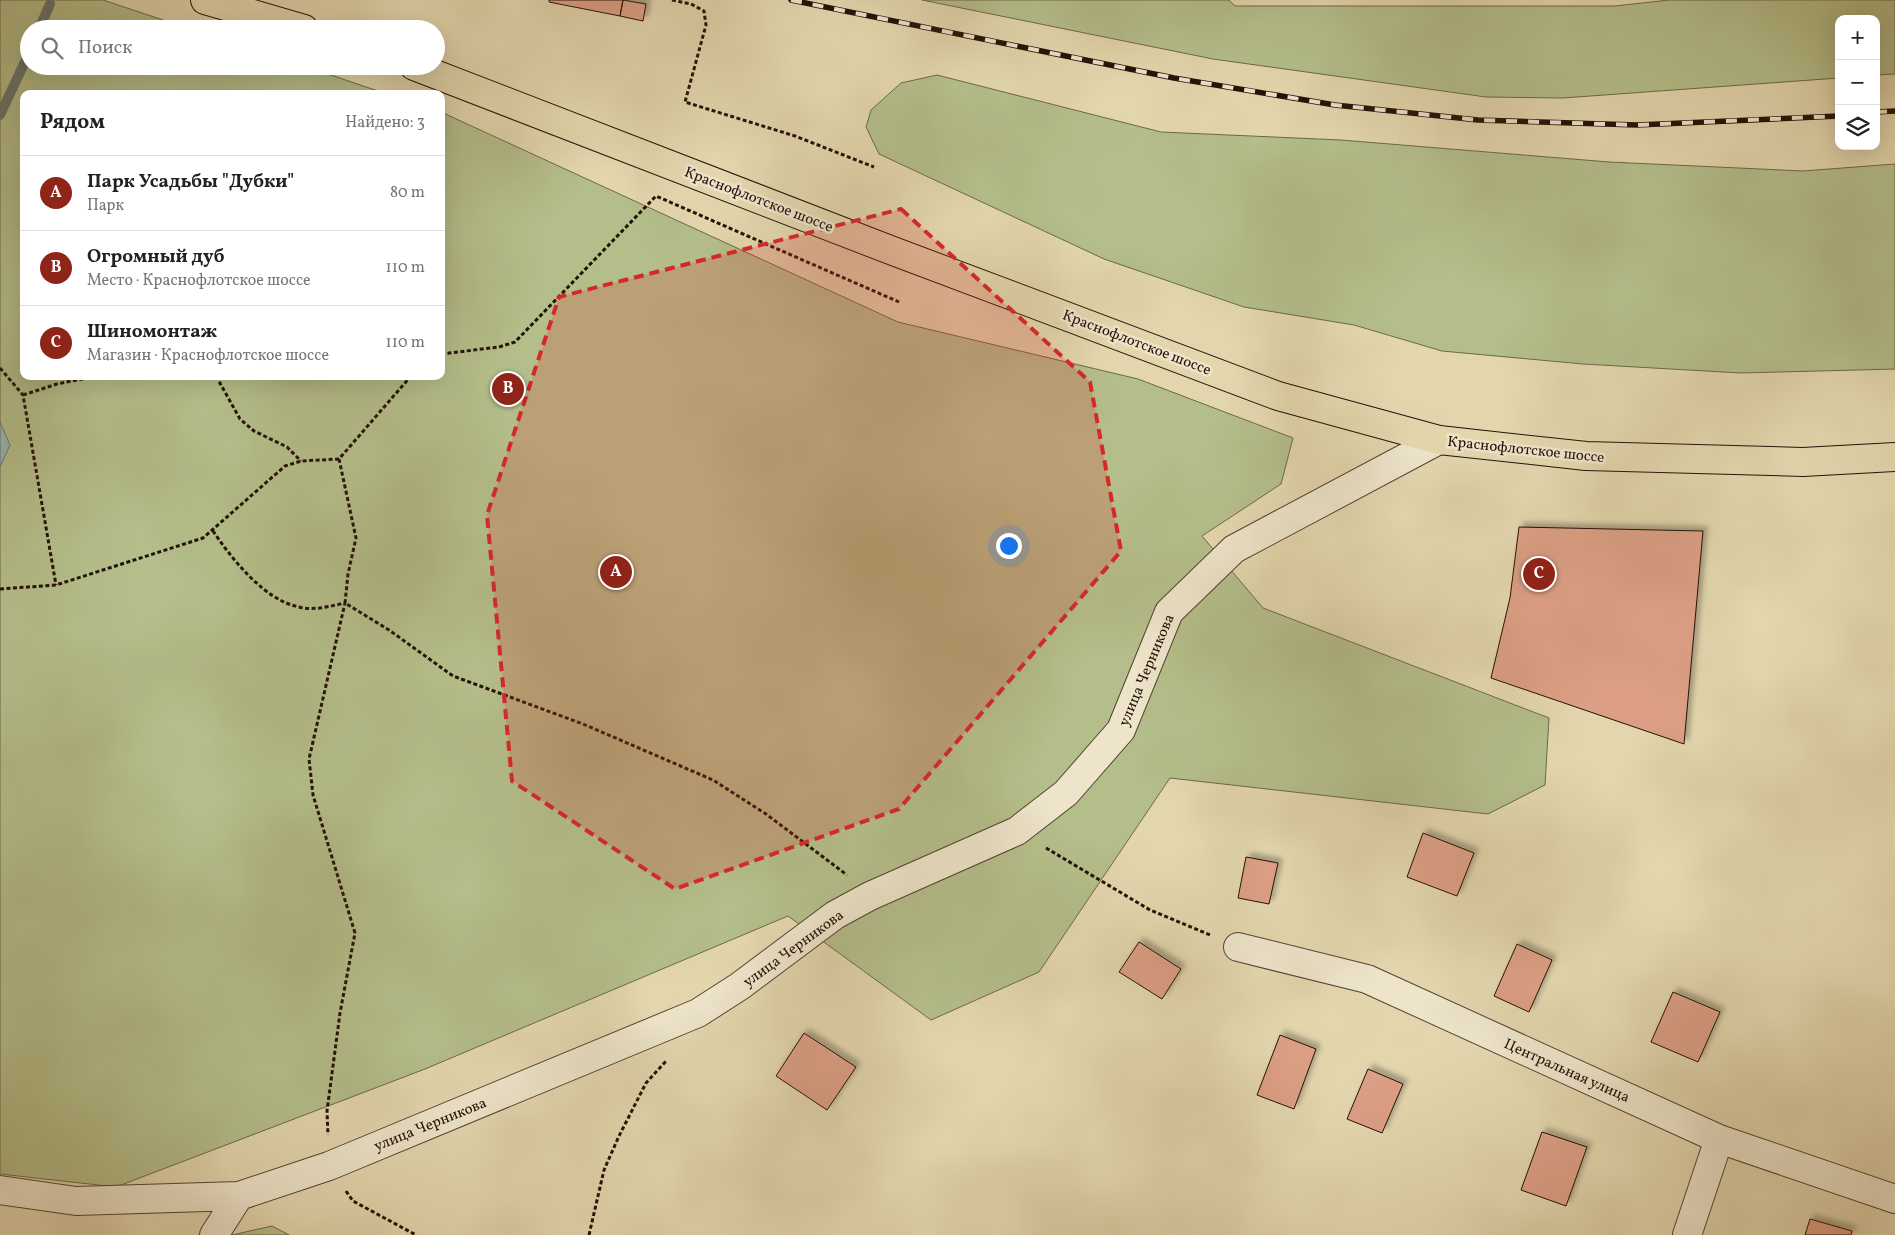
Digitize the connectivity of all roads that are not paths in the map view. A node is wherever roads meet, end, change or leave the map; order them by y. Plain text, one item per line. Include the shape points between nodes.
1 (204, 0) edge
2 (273, 20) edge
3 (437, 75) edge
4 (1439, 440) junction
5 (1895, 457) edge
6 (1238, 947) road end
7 (1718, 1139) junction
8 (0, 1190) edge
9 (239, 1196) junction
10 (1895, 1199) edge
11 (214, 1235) edge
12 (1687, 1235) edge

1 - 2 main road
3 - 4 main road, Краснофлотское шоссе via 1278,396
4 - 5 main road, Краснофлотское шоссе via 1586,456 1803,462
4 - 9 street, улица Черникова via 1234,549 1169,612 1121,730 1066,793 1018,831 870,896 835,915 698,1013 329,1166
6 - 7 street, Центральная улица via 1367,979
7 - 10 street, Центральная улица
7 - 12 street
8 - 9 street, улица Черникова via 76,1201
9 - 11 street

